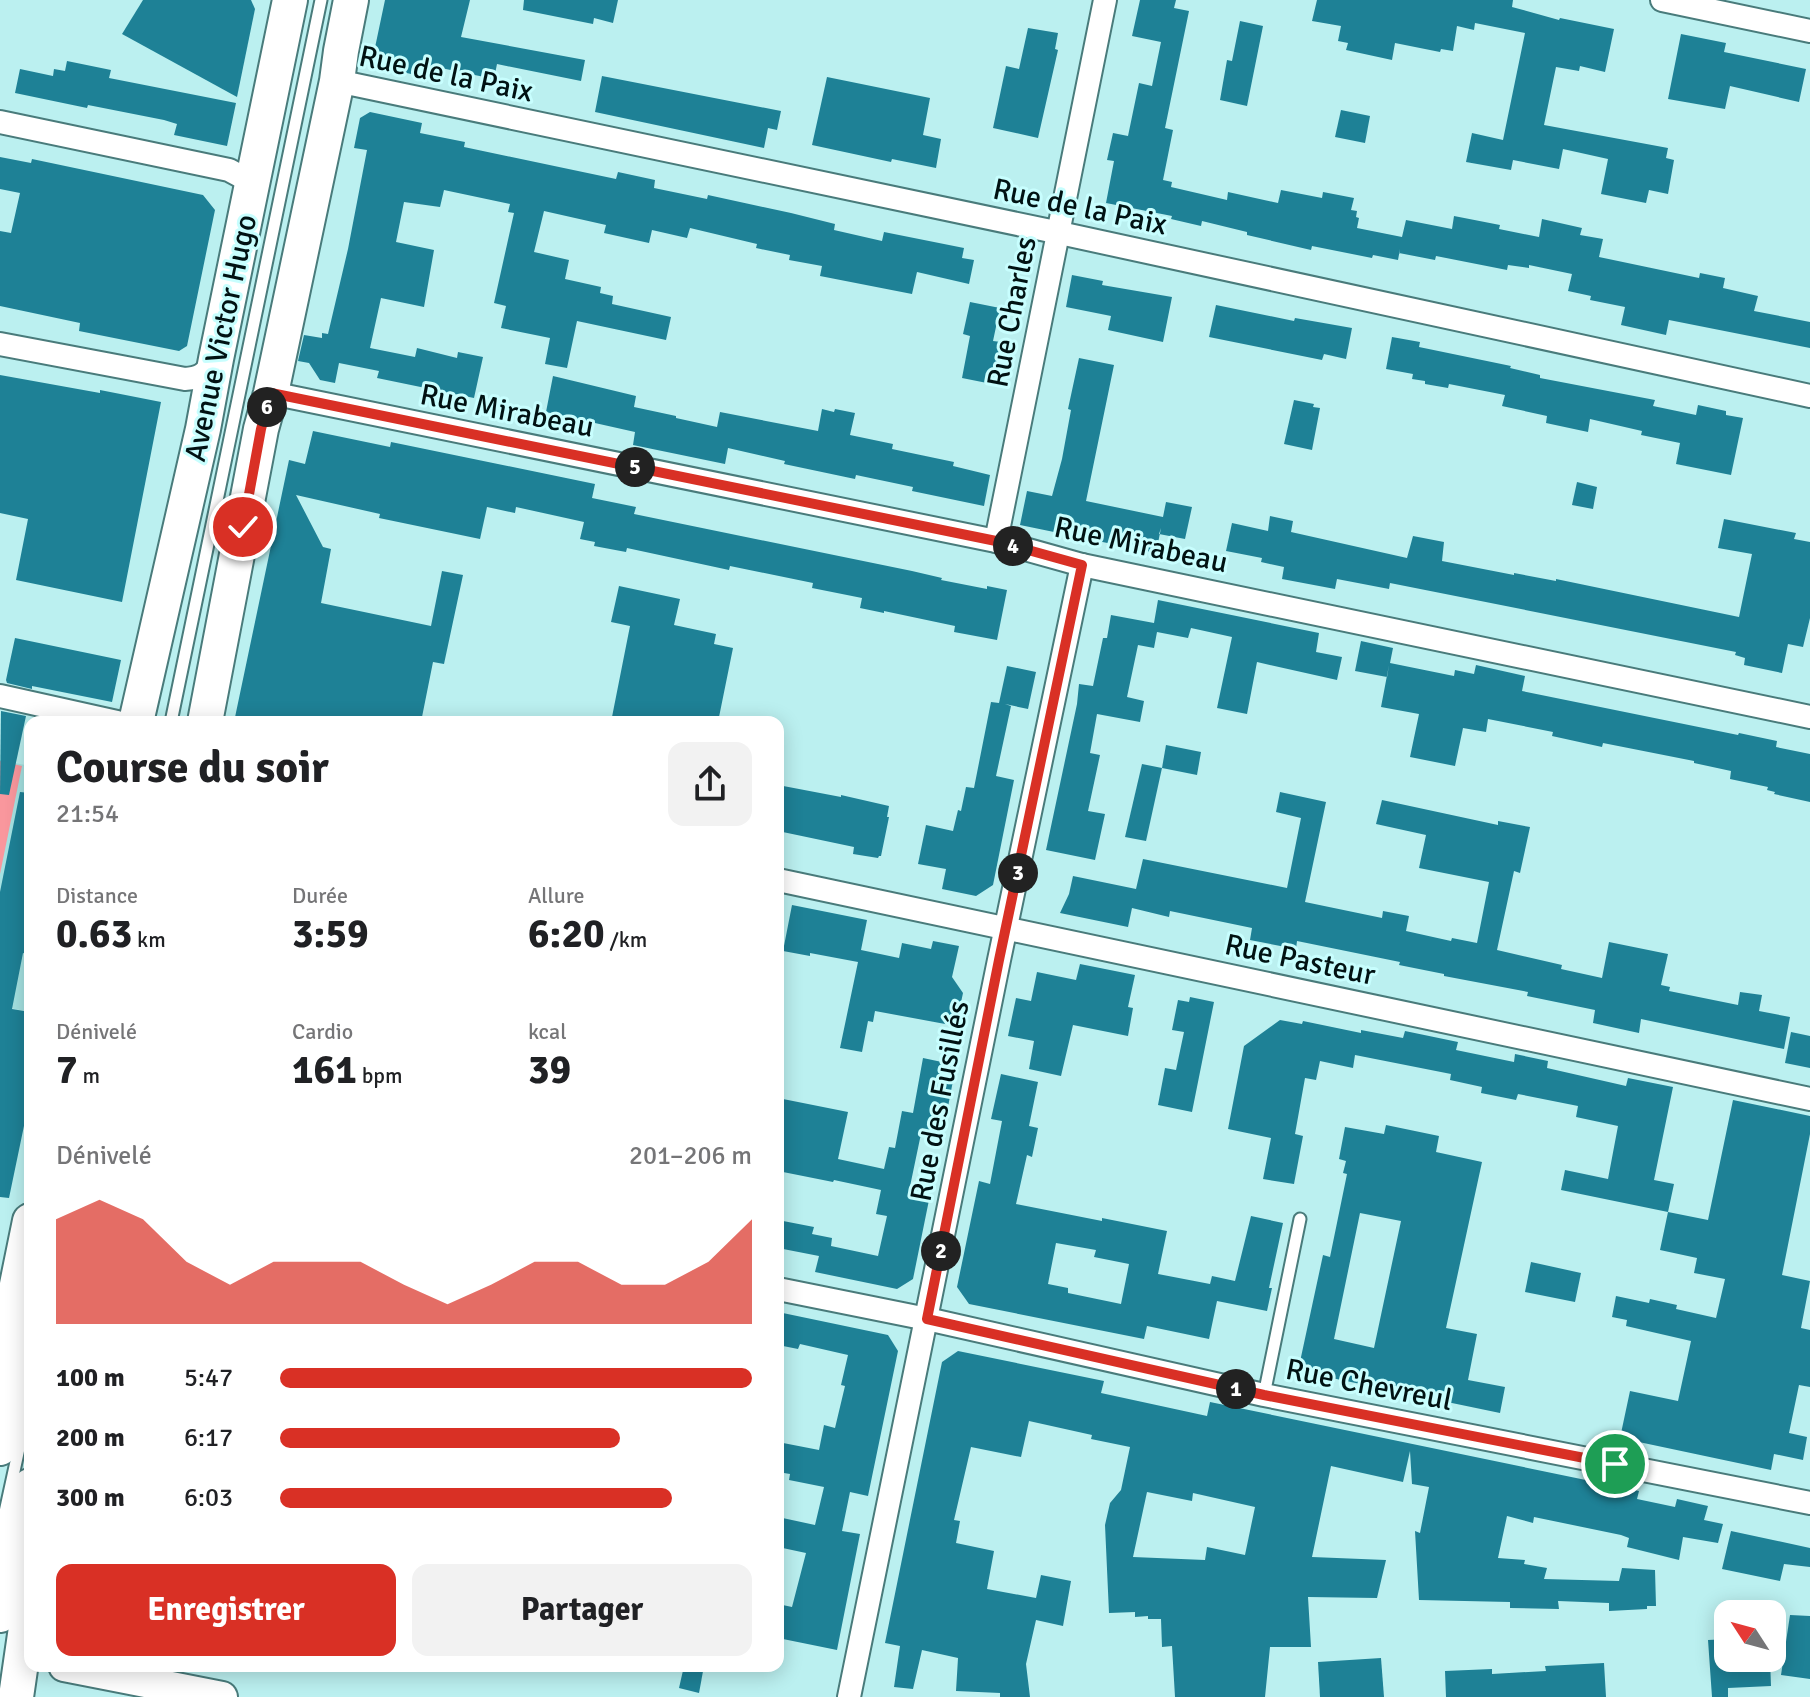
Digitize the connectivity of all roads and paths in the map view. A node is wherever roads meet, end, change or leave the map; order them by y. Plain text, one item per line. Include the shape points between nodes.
1 (290, 0) edge
2 (321, 0) edge
3 (351, 0) edge
4 (1105, 0) edge
5 (1662, 0) edge
6 (1810, 31) edge
7 (337, 81) junction
8 (0, 122) edge
9 (252, 187) junction
10 (1058, 233) junction
11 (0, 344) edge
12 (216, 359) junction
13 (271, 393) junction
14 (1810, 396) edge
15 (996, 541) junction
16 (1082, 565) junction
17 (0, 696) edge
18 (90, 716) edge
19 (137, 716) edge
20 (172, 716) edge
21 (206, 716) edge
22 (1810, 717) edge
23 (784, 881) edge
24 (1006, 928) junction
25 (1810, 1099) edge
26 (1300, 1219) dead end
27 (24, 1250) edge
28 (784, 1290) edge
29 (927, 1319) junction
30 (24, 1330) edge
31 (0, 1368) edge
32 (1264, 1395) junction
33 (24, 1425) edge
34 (0, 1448) edge
35 (1810, 1503) edge
36 (24, 1512) edge
37 (0, 1535) edge
38 (24, 1614) edge
39 (0, 1615) edge
40 (13, 1640) edge
41 (95, 1672) edge
42 (16, 1697) edge
43 (222, 1697) edge
44 (849, 1697) edge

1 - 9 main road, Avenue Victor Hugo
2 - 20 lane, Avenue Victor Hugo
3 - 7 main road, Avenue Victor Hugo
4 - 10 street, Rue Charles
5 - 6 street
7 - 10 street, Rue de la Paix
7 - 13 main road, Avenue Victor Hugo
8 - 9 street via 229,170
9 - 12 main road, Avenue Victor Hugo
10 - 14 street, Rue de la Paix
10 - 15 street, Rue Charles
11 - 12 street via 185,379 196,379
12 - 19 main road, Avenue Victor Hugo
13 - 15 street, Rue Mirabeau
13 - 21 main road, Avenue Victor Hugo
15 - 16 street, Rue Mirabeau
16 - 22 street, Rue Mirabeau
16 - 24 street, Rue des Fusillés
17 - 18 street
23 - 24 street, Rue Pasteur
24 - 25 street, Rue Pasteur
24 - 29 street, Rue des Fusillés
26 - 32 lane
27 - 31 main road
28 - 29 street, Rue Chevreul
29 - 32 street, Rue Chevreul
29 - 44 street, Rue des Fusillés
30 - 34 main road
32 - 35 street, Rue Chevreul
33 - 37 lane
36 - 39 main road
38 - 40 main road
40 - 42 main road
41 - 43 main road

